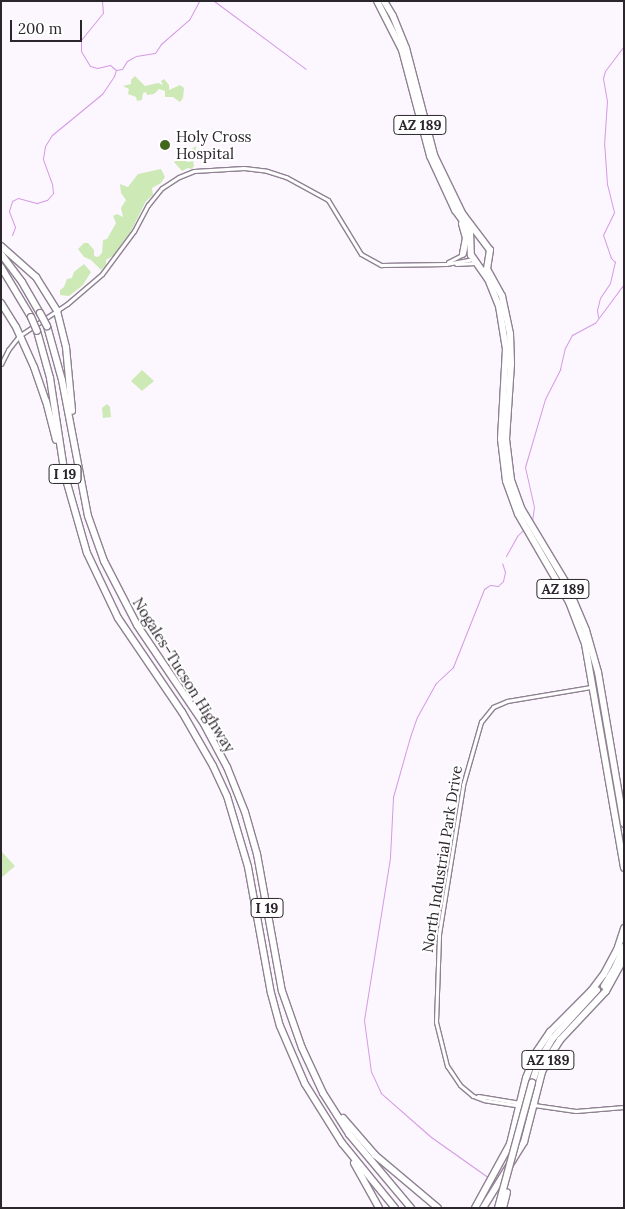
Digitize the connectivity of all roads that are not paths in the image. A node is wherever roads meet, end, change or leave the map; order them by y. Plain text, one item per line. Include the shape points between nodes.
1 (377, 1) edge
2 (384, 1) edge
3 (455, 210) junction
4 (485, 241) junction
5 (1, 246) edge
6 (469, 247) junction
7 (1, 254) edge
8 (464, 254) junction
9 (489, 257) junction
10 (475, 261) junction
11 (440, 264) junction
12 (448, 264) junction
13 (1, 267) edge
14 (1, 303) edge
15 (57, 310) junction
16 (505, 318) junction
17 (19, 336) junction
18 (1, 364) edge
19 (77, 462) junction
20 (64, 476) junction
21 (521, 514) junction
22 (533, 535) junction
23 (588, 643) junction
24 (594, 686) junction
25 (607, 729) junction
26 (624, 824) edge
27 (624, 868) edge
28 (623, 930) edge
29 (624, 947) edge
30 (624, 959) edge
31 (291, 1020) junction
32 (534, 1083) junction
33 (522, 1104) junction
34 (534, 1105) junction
35 (624, 1107) edge
36 (342, 1143) junction
37 (499, 1175) junction
38 (478, 1207) edge
39 (380, 1208) edge
40 (395, 1208) edge
41 (411, 1208) edge
42 (438, 1208) edge
43 (498, 1208) edge
44 (503, 1208) edge

1 - 3 highway, AZ 189 via 402,50 430,156
2 - 4 highway, AZ 189 via 394,16 406,48 434,155 462,213
3 - 6 highway, AZ 189 via 470,231
3 - 8 highway via 465,234
4 - 6 highway via 476,240
4 - 9 highway, AZ 189 via 490,250
5 - 15 highway via 36,277
6 - 8 street
6 - 10 highway, AZ 189
7 - 19 highway, Nogales–Tucson Highway / I 19, bridge via 22,282 47,326 62,380
8 - 11 street
9 - 10 highway
9 - 16 highway, AZ 189 via 487,269 500,292
10 - 12 street
10 - 12 street
10 - 16 highway, AZ 189 via 494,290
11 - 12 street
11 - 15 street via 374,263 355,246 328,200 286,177 244,168 194,171 170,181 155,196 102,274
13 - 20 highway, Nogales–Tucson Highway / I 19, bridge via 37,331 50,378
14 - 17 highway
15 - 17 street
15 - 19 highway via 66,347
16 - 21 highway, AZ 189 via 509,353 507,462
17 - 18 street
17 - 20 highway via 46,401
19 - 31 highway, Nogales–Tucson Highway / I 19 via 88,516 112,580 137,626 204,724 237,790 257,854 277,966
20 - 36 highway, Nogales–Tucson Highway / I 19 via 82,540 118,618 186,718 227,796 248,868 266,970 280,1026 305,1084
21 - 22 highway, AZ 189
21 - 22 highway, AZ 189
22 - 23 highway, AZ 189 via 566,594
22 - 23 highway, AZ 189 via 561,573 580,613
23 - 24 highway via 596,680
23 - 25 highway, AZ 189
24 - 25 highway via 598,689
24 - 27 highway
24 - 33 street, North Industrial Park Drive via 507,701 493,707 484,716 463,785 439,934 436,1019 450,1074 466,1090 477,1097
25 - 26 highway, AZ 189
28 - 32 highway via 606,976 591,998 553,1038 539,1061
28 - 33 highway, AZ 189 via 612,960 600,980 540,1046 528,1070
29 - 32 highway via 603,987 548,1051
30 - 34 highway, AZ 189 via 606,991 556,1046 542,1072
31 - 41 highway, Nogales–Tucson Highway / I 19 via 312,1071 334,1111 349,1134
31 - 42 highway via 316,1074 347,1122 381,1161
32 - 43 highway, bridge
32 - 44 highway, bridge
33 - 34 street, North Industrial Park Drive
33 - 37 highway, AZ 189
34 - 35 street, North Industrial Park Drive via 576,1111
34 - 37 highway, AZ 189 via 524,1142
36 - 39 highway
36 - 40 highway, Nogales–Tucson Highway / I 19
37 - 38 highway, AZ 189
37 - 38 highway, AZ 189 via 489,1197

